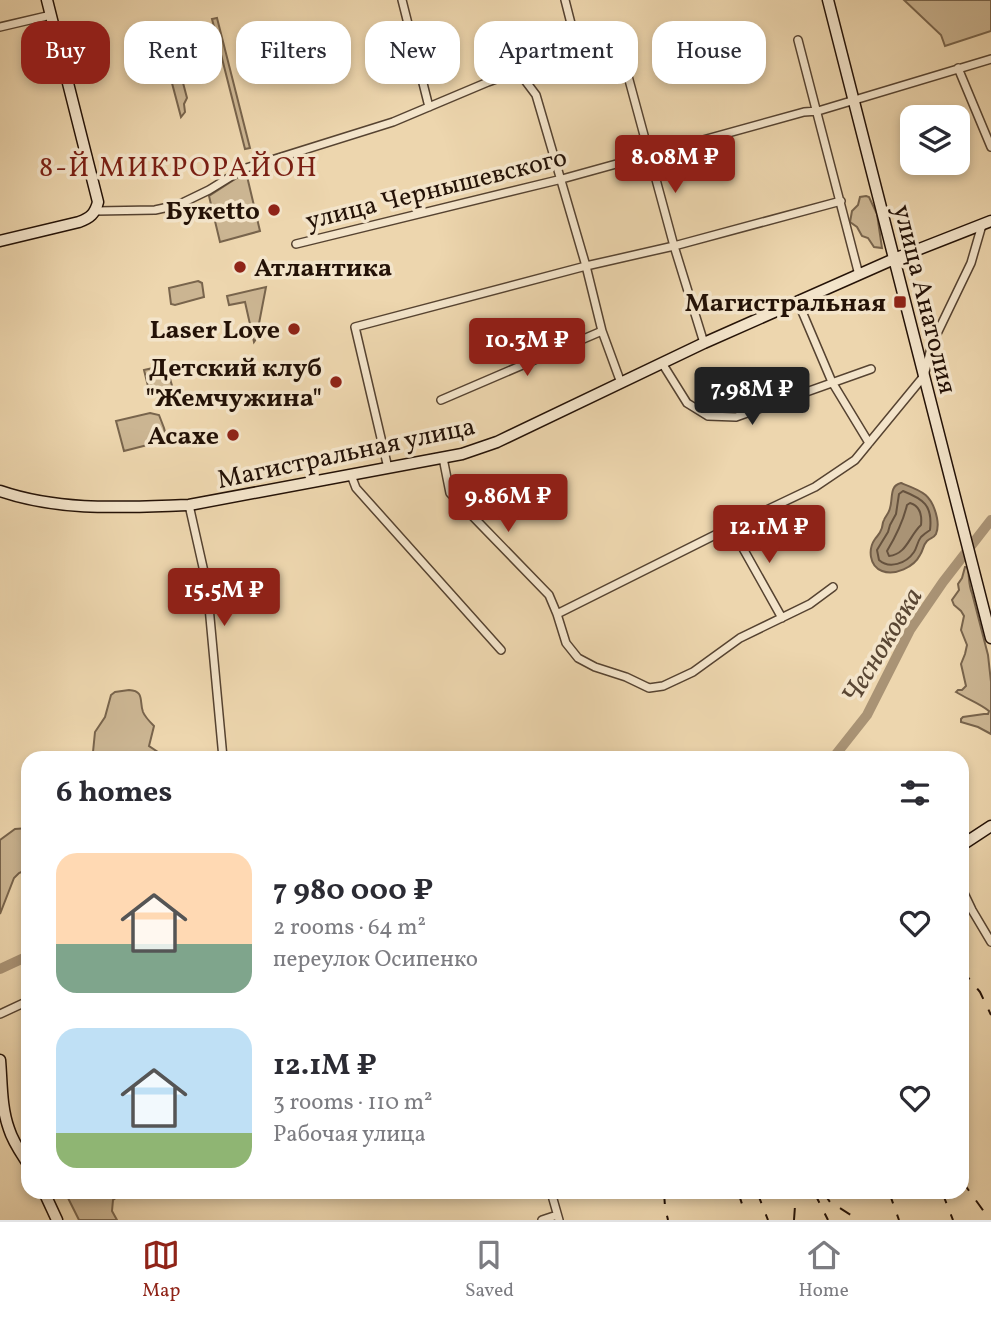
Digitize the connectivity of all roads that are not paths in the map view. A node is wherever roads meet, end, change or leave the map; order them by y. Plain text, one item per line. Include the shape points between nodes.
1 (47, 0) edge
2 (402, 0) edge
3 (565, 0) edge
4 (828, 0) edge
5 (51, 15) junction
6 (570, 21) edge
7 (0, 27) edge
8 (799, 40) dead end
9 (991, 59) edge
10 (958, 68) junction
11 (483, 84) edge
12 (528, 84) edge
13 (630, 84) edge
14 (853, 99) junction
15 (429, 107) junction
16 (818, 111) junction
17 (991, 147) edge
18 (649, 155) junction
19 (562, 179) junction
20 (841, 201) junction
21 (97, 207) junction
22 (987, 223) edge
23 (0, 241) edge
24 (296, 244) dead end
25 (674, 246) junction
26 (894, 259) junction
27 (586, 266) junction
28 (859, 275) junction
29 (798, 302) junction
30 (602, 331) junction
31 (704, 343) junction
32 (662, 363) junction
33 (871, 369) dead end
34 (924, 376) junction
35 (832, 382) junction
36 (621, 383) junction
37 (441, 400) dead end
38 (869, 443) junction
39 (443, 458) junction
40 (388, 468) junction
41 (351, 475) junction
42 (0, 491) edge
43 (189, 505) junction
44 (731, 527) junction
45 (833, 587) dead end
46 (557, 614) junction
47 (782, 618) junction
48 (991, 638) edge
49 (501, 650) dead end
50 (222, 751) edge
51 (991, 826) edge
52 (969, 840) edge
53 (969, 904) edge
54 (991, 942) edge
55 (21, 1004) edge
56 (0, 1014) edge
57 (0, 1061) edge
58 (21, 1153) edge
59 (47, 1199) edge
60 (553, 1199) edge
61 (558, 1217) edge
62 (57, 1220) edge
63 (542, 1220) edge

1 - 5 street
2 - 15 street
3 - 6 street
4 - 14 street, улица Анатолия
5 - 7 street
5 - 21 street
8 - 16 street
9 - 10 street, улица Чернышевского
10 - 14 street, улица Чернышевского
10 - 17 street
11 - 15 street
12 - 19 street via 536,94
13 - 18 street
14 - 16 street, улица Чернышевского
14 - 26 street, улица Анатолия
15 - 21 street via 243,169 178,205 137,211
16 - 18 street, улица Чернышевского
16 - 20 street
18 - 19 street, улица Чернышевского
18 - 25 street
19 - 24 street, улица Чернышевского
19 - 27 street
20 - 25 street
20 - 28 street
21 - 23 street via 90,218 79,222
22 - 26 street, Магистральная улица
22 - 34 street via 932,344
25 - 27 street
25 - 31 street
26 - 28 street, Магистральная улица
26 - 34 street, улица Анатолия
27 - 30 street
27 - 40 street via 355,327
28 - 29 street, Магистральная улица
29 - 31 street, Магистральная улица
29 - 35 street
30 - 36 street
30 - 37 street
31 - 32 street, Магистральная улица
32 - 35 street via 687,403 708,416 736,417
32 - 36 street, Магистральная улица
33 - 35 street
34 - 38 street
34 - 48 street, улица Анатолия
35 - 38 street
36 - 39 street, Магистральная улица via 497,442
38 - 44 street via 855,460 815,487
39 - 40 street, Магистральная улица
39 - 46 street via 450,494 549,595
40 - 41 street, Магистральная улица
41 - 43 street, Магистральная улица
41 - 49 street via 356,488
42 - 43 street, Магистральная улица via 73,506
43 - 50 street via 206,585
44 - 46 street
44 - 47 street
45 - 47 street
46 - 47 street via 566,643 578,658 649,688 693,672 740,638
51 - 52 street
53 - 54 street
55 - 56 street
57 - 58 street via 8,1128
59 - 62 street
60 - 61 street
61 - 63 street

